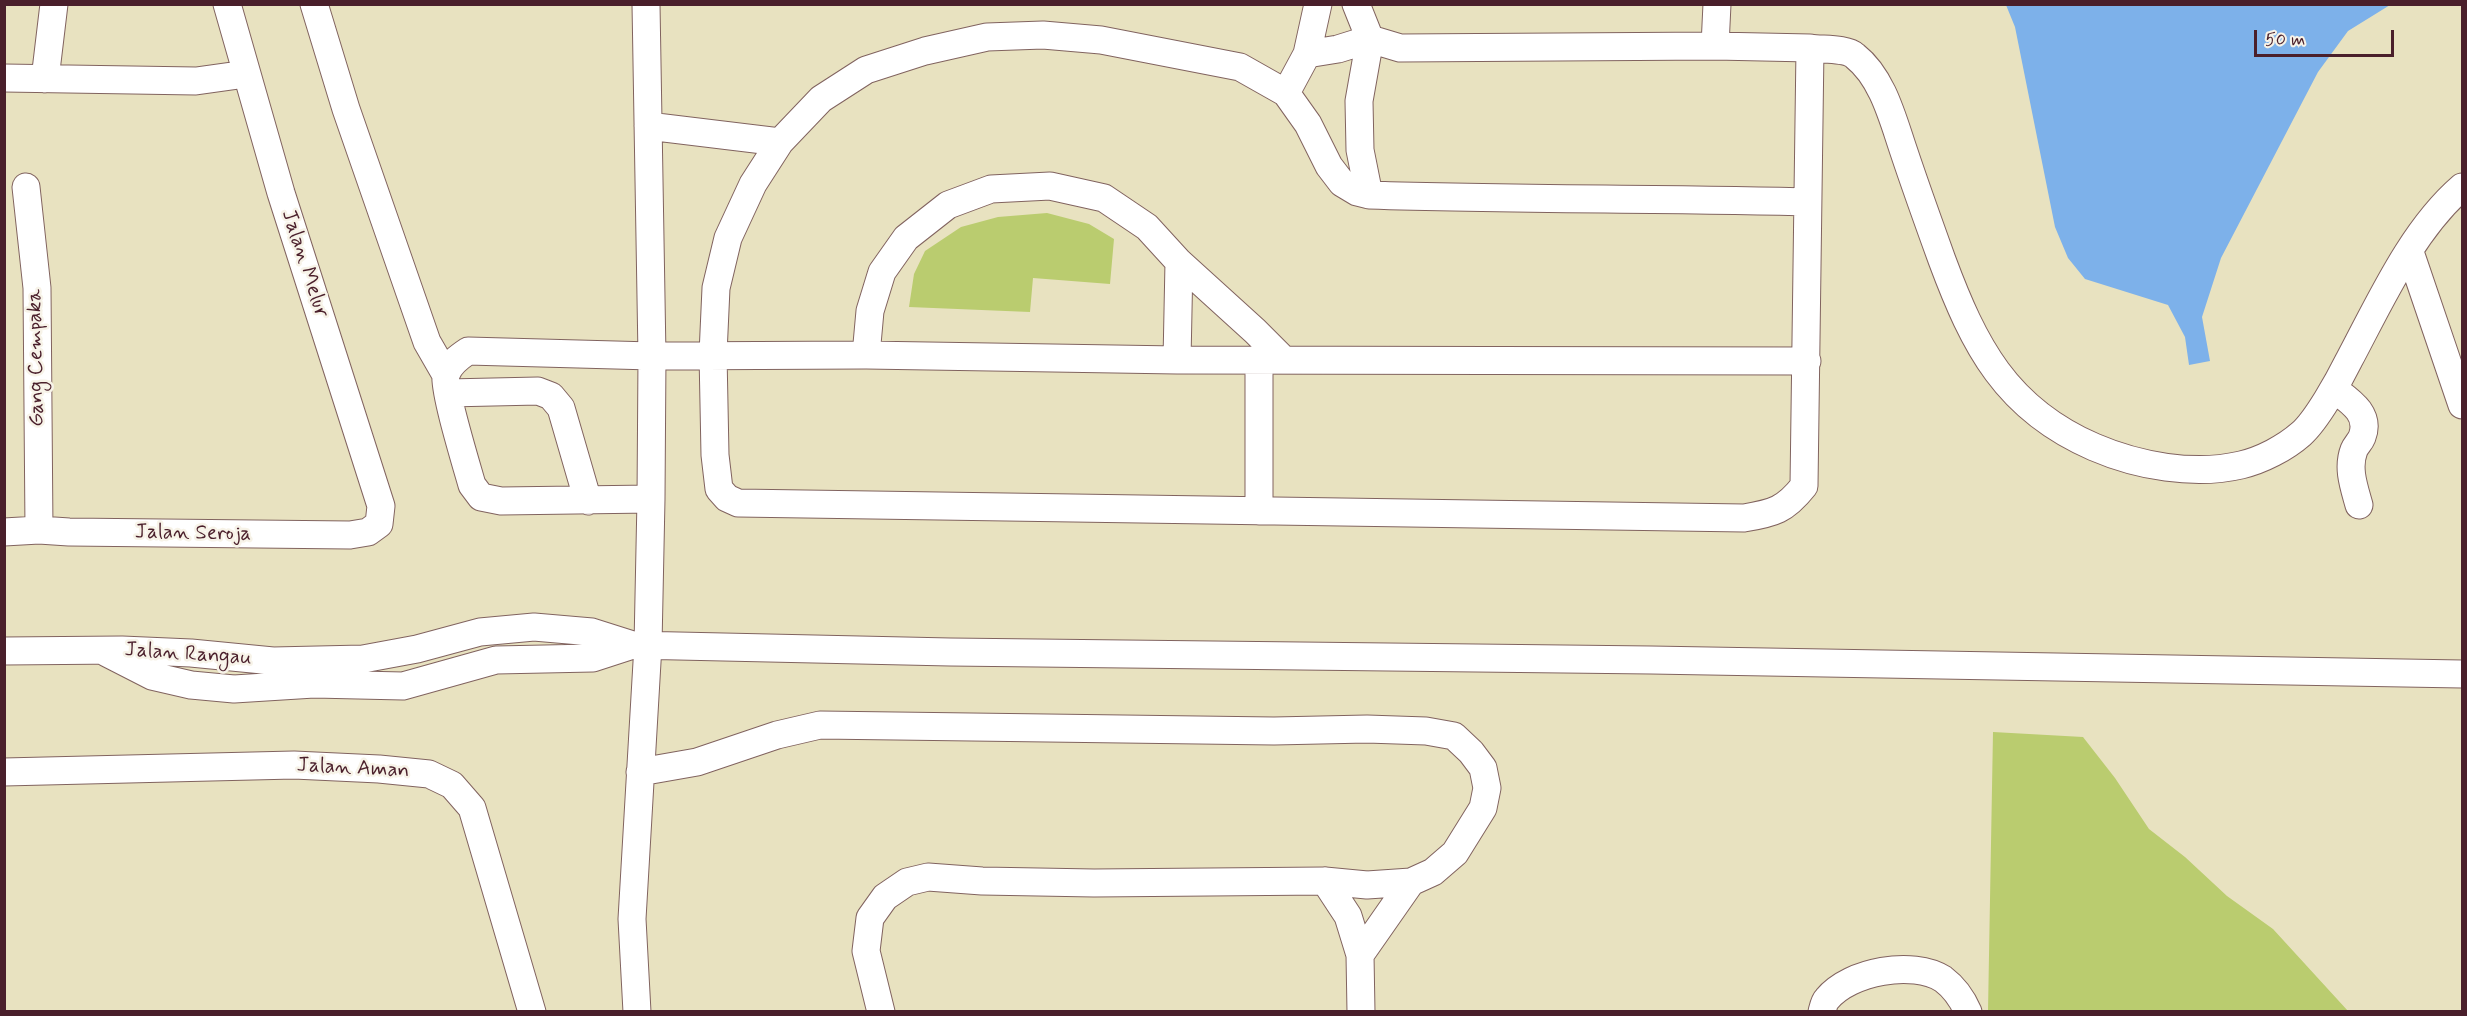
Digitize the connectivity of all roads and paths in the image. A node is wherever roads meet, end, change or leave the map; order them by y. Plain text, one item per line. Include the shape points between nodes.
1 (54, 4) edge
2 (227, 4) edge
3 (314, 4) edge
4 (646, 4) edge
5 (1318, 4) edge
6 (1356, 4) edge
7 (1717, 4) edge
8 (1370, 39) junction
9 (1715, 46) junction
10 (1810, 48) junction
11 (1307, 54) junction
12 (246, 74) junction
13 (4, 78) edge
14 (45, 79) junction
15 (1286, 93) junction
16 (648, 126) junction
17 (780, 142) junction
18 (26, 187) dead end
19 (2463, 188) edge
20 (1370, 195) junction
21 (1807, 202) junction
22 (2410, 252) junction
23 (1179, 262) junction
24 (713, 354) junction
25 (866, 355) junction
26 (652, 356) junction
27 (1177, 360) junction
28 (1272, 360) junction
29 (1807, 361) junction
30 (447, 384) junction
31 (2334, 389) junction
32 (2463, 405) edge
33 (651, 499) junction
34 (588, 501) junction
35 (2360, 505) dead end
36 (1259, 511) junction
37 (379, 524) joint
38 (39, 530) junction
39 (4, 532) edge
40 (641, 645) junction
41 (4, 651) edge
42 (2463, 674) edge
43 (6, 771) edge
44 (640, 772) junction
45 (1325, 881) junction
46 (1411, 882) junction
47 (1360, 955) junction
48 (532, 1011) edge
49 (637, 1011) edge
50 (882, 1011) edge
51 (1361, 1011) edge
52 (1822, 1011) edge
53 (1968, 1011) edge

1 - 14 street
2 - 12 street, Jalan Melur
3 - 30 street via 427,342
4 - 16 street
5 - 11 street
6 - 8 street
7 - 9 street
8 - 9 street via 1400,48
8 - 11 street
8 - 20 street via 1359,101 1360,150
9 - 10 street
10 - 21 street
10 - 31 street via 1852,53 1868,68 1889,108 1938,249 1977,343 2009,387 2043,419 2108,453 2165,467 2222,469 2258,461 2302,434
11 - 15 street
12 - 14 street via 196,81
12 - 37 street, Jalan Melur via 381,506
13 - 14 street
15 - 17 street via 1240,67 1152,49 1054,36 987,37 866,70 821,99
15 - 20 street via 1342,183
16 - 17 street
16 - 26 street
17 - 24 street via 753,184 728,238 716,288
18 - 38 street, Gang Cempaka via 37,288
19 - 22 street via 2442,204
20 - 21 street
21 - 29 street
22 - 31 street
22 - 32 street
23 - 25 street via 1147,227 1104,198 1050,186 991,189 948,205 906,238 882,272 870,311
23 - 27 street
23 - 28 street via 1256,331
24 - 25 street
24 - 26 street
24 - 36 street via 719,489 738,503
25 - 27 street
26 - 30 street via 468,351 456,359
26 - 33 street
27 - 28 street
28 - 29 street
28 - 36 street
29 - 36 street via 1804,486 1789,504 1771,514 1744,518
30 - 34 street via 538,391 551,396 561,408
30 - 34 street via 472,485 481,497 501,501
31 - 35 street via 2356,404 2365,427 2352,464 2351,480
33 - 34 street
33 - 40 street
37 - 38 street, Jalan Seroja via 368,532 350,535
38 - 39 street, Jalan Seroja
40 - 41 street, Jalan Rangau via 592,632 511,628 456,637 313,672 274,674 191,653
40 - 42 street, Jalan Rangau
40 - 44 street
43 - 48 street, Jalan Aman via 294,765 429,774 452,785 472,808
44 - 46 street via 697,762 786,732 820,725 1367,729 1454,736 1483,768 1487,788 1483,808 1455,853 1433,872
44 - 49 street via 632,919
45 - 46 street via 1367,885
45 - 47 street via 1348,916
45 - 50 street via 982,882 928,877 907,882 885,897 870,918 866,951
46 - 47 street
47 - 51 street
52 - 53 street via 1826,999 1850,982 1884,971 1910,969 1941,978 1957,990

